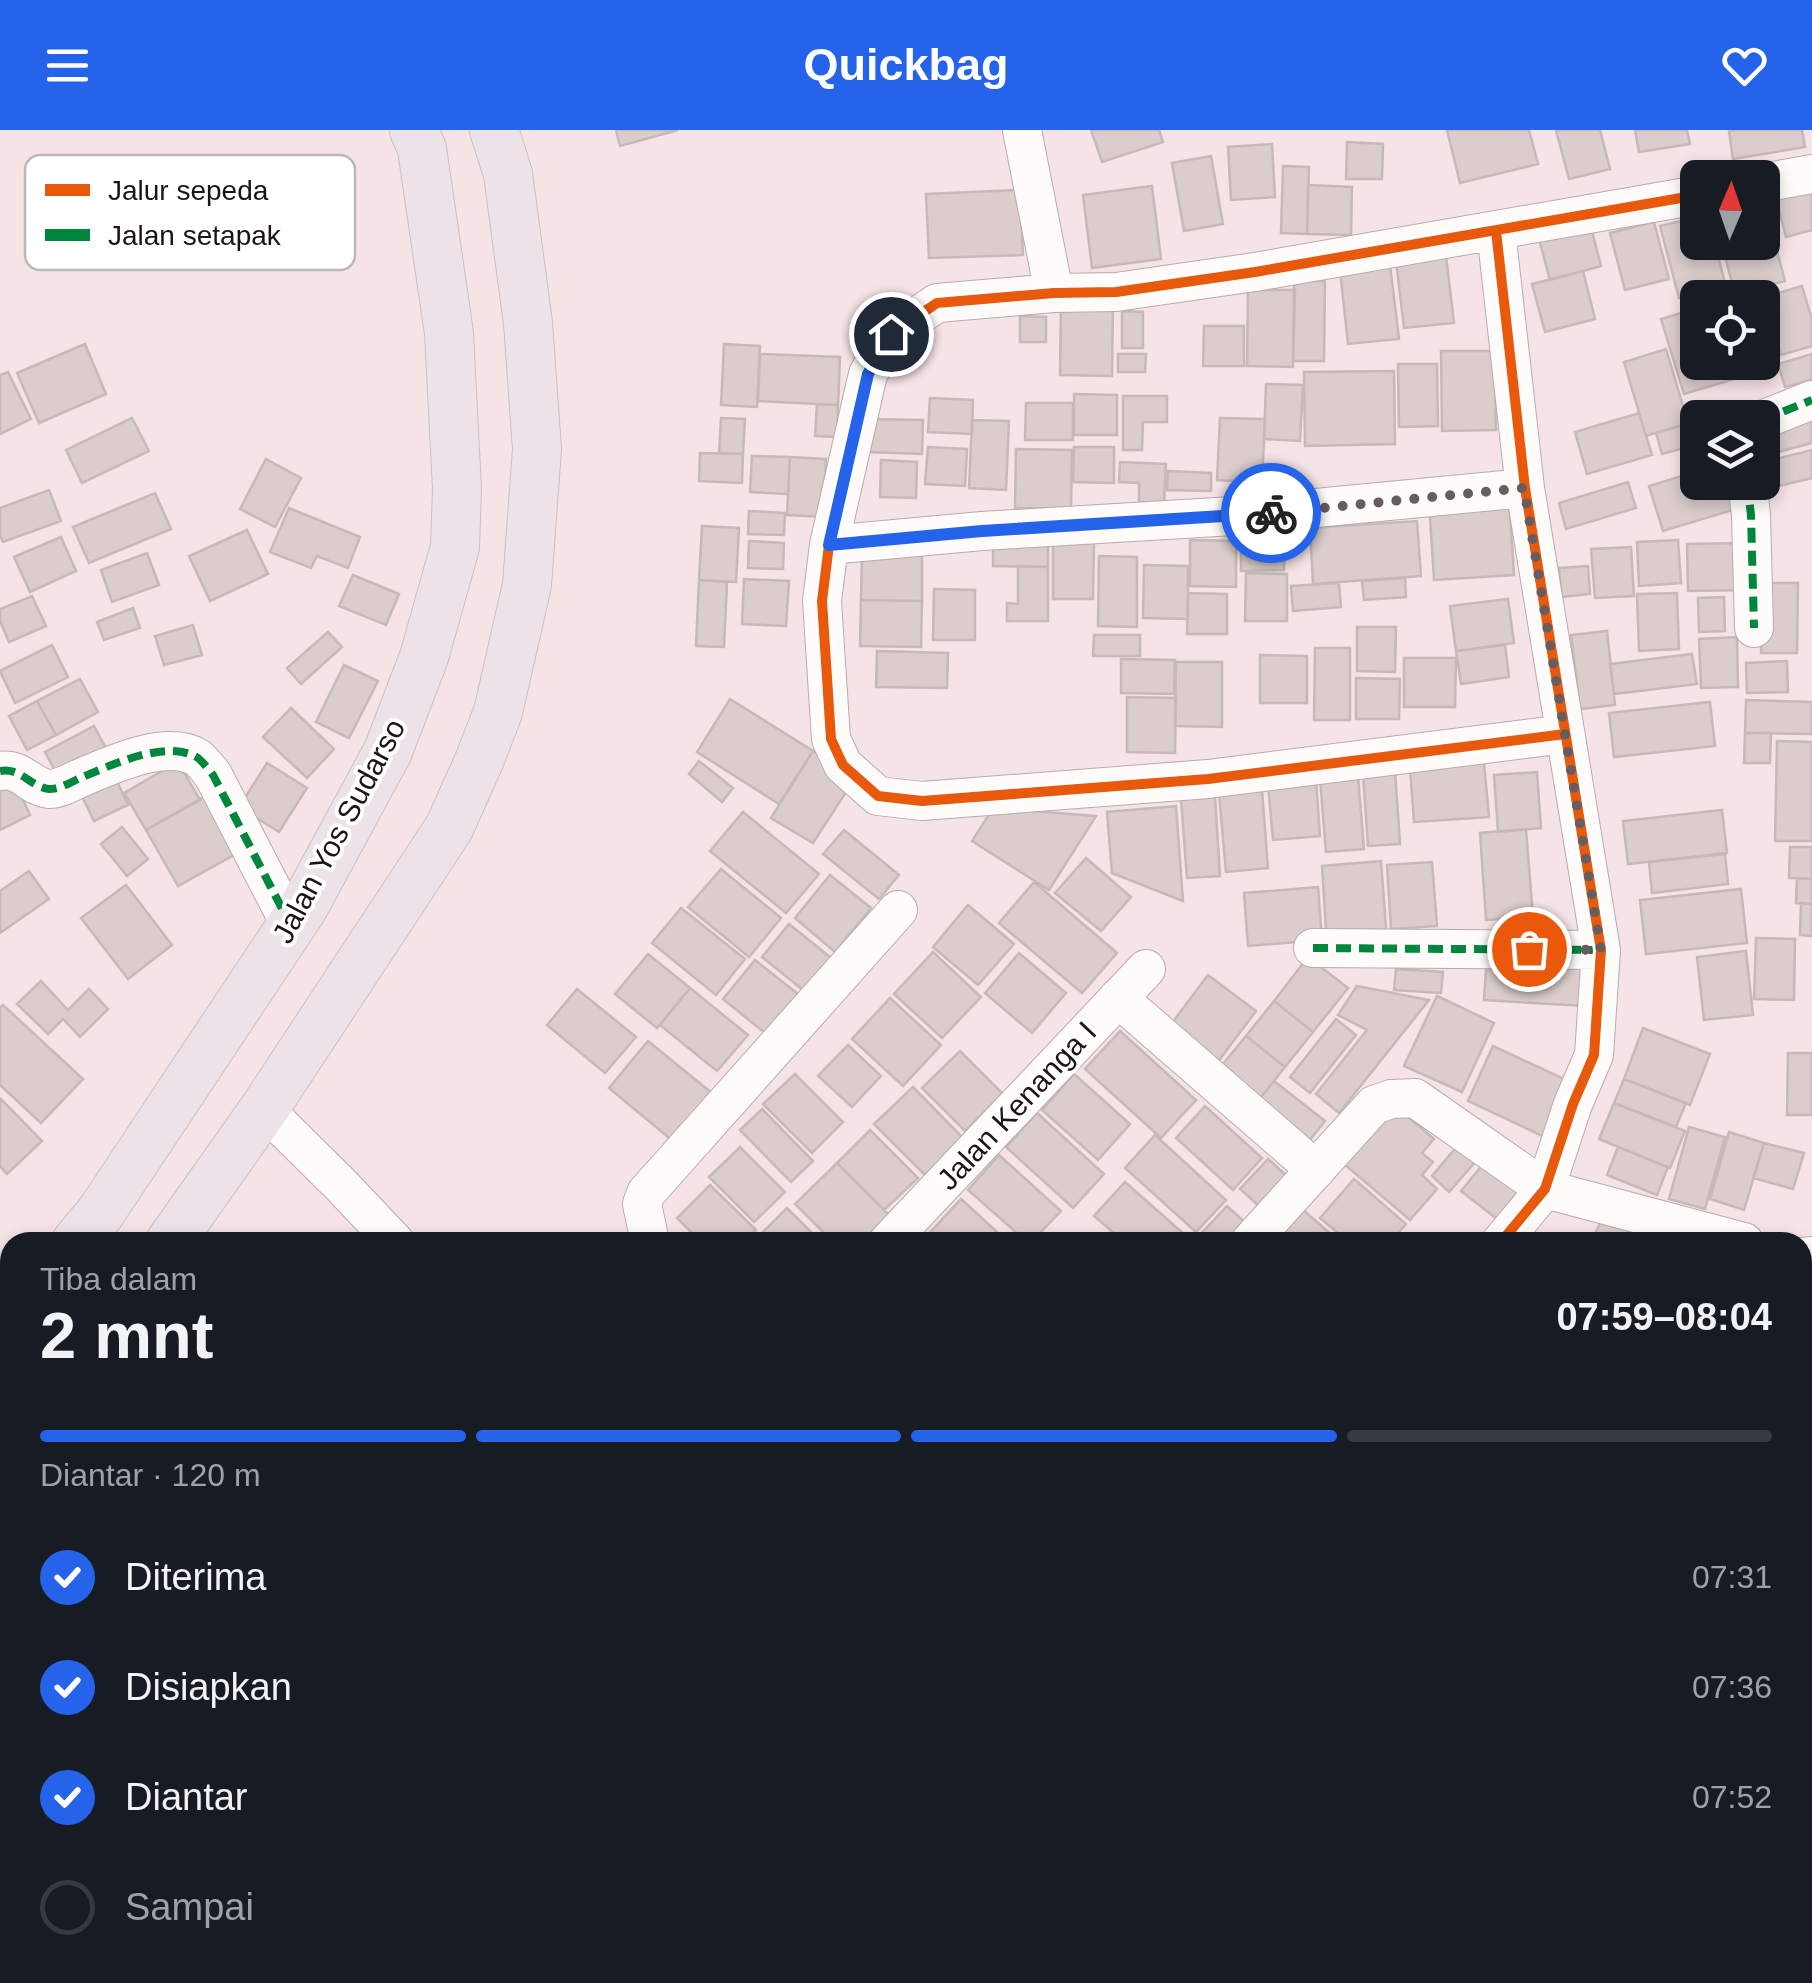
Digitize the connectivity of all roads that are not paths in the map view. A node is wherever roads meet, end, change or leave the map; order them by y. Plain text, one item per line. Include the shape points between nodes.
1 (414, 130) edge
2 (494, 130) edge
3 (1022, 130) edge
4 (1812, 174) edge
5 (1780, 180) edge
6 (1680, 198) edge
7 (1496, 231) junction
8 (1054, 293) junction
9 (1812, 400) edge
10 (1780, 413) edge
11 (1524, 488) junction
12 (1749, 500) edge
13 (829, 545) junction
14 (1754, 628) dead end
15 (1566, 734) junction
16 (0, 771) edge
17 (898, 910) dead end
18 (291, 926) junction
19 (1313, 948) dead end
20 (1601, 950) junction
21 (1146, 970) dead end
22 (1118, 998) junction
23 (264, 1109) junction
24 (1316, 1170) junction
25 (1545, 1188) junction
26 (84, 1232) edge
27 (177, 1232) edge
28 (386, 1232) edge
29 (648, 1232) edge
30 (897, 1232) edge
31 (1259, 1232) edge
32 (1509, 1232) edge
33 (1707, 1232) edge

1 - 18 main road, Jalan Yos Sudarso via 449,333 455,547 388,751
2 - 23 main road via 508,174 537,449 526,585 498,712 449,828
3 - 8 street
4 - 5 street
6 - 7 street
7 - 8 street via 1116,292
7 - 11 street
8 - 13 street via 937,303 891,334 868,374
9 - 10 street
11 - 13 street
11 - 15 street
12 - 14 street
13 - 15 street via 822,601 831,739 843,765 878,796 922,801 1189,780
15 - 20 street
16 - 18 street via 16,771 53,790 161,751 198,758 221,789
17 - 29 street via 646,1193
18 - 26 main road, Jalan Yos Sudarso
19 - 20 street
20 - 25 street via 1594,1055
21 - 22 street, Jalan Kenanga I
22 - 24 street
22 - 30 street, Jalan Kenanga I
23 - 27 main road
23 - 28 street
24 - 25 street via 1374,1105 1415,1098
24 - 31 street
25 - 32 street
25 - 33 street

